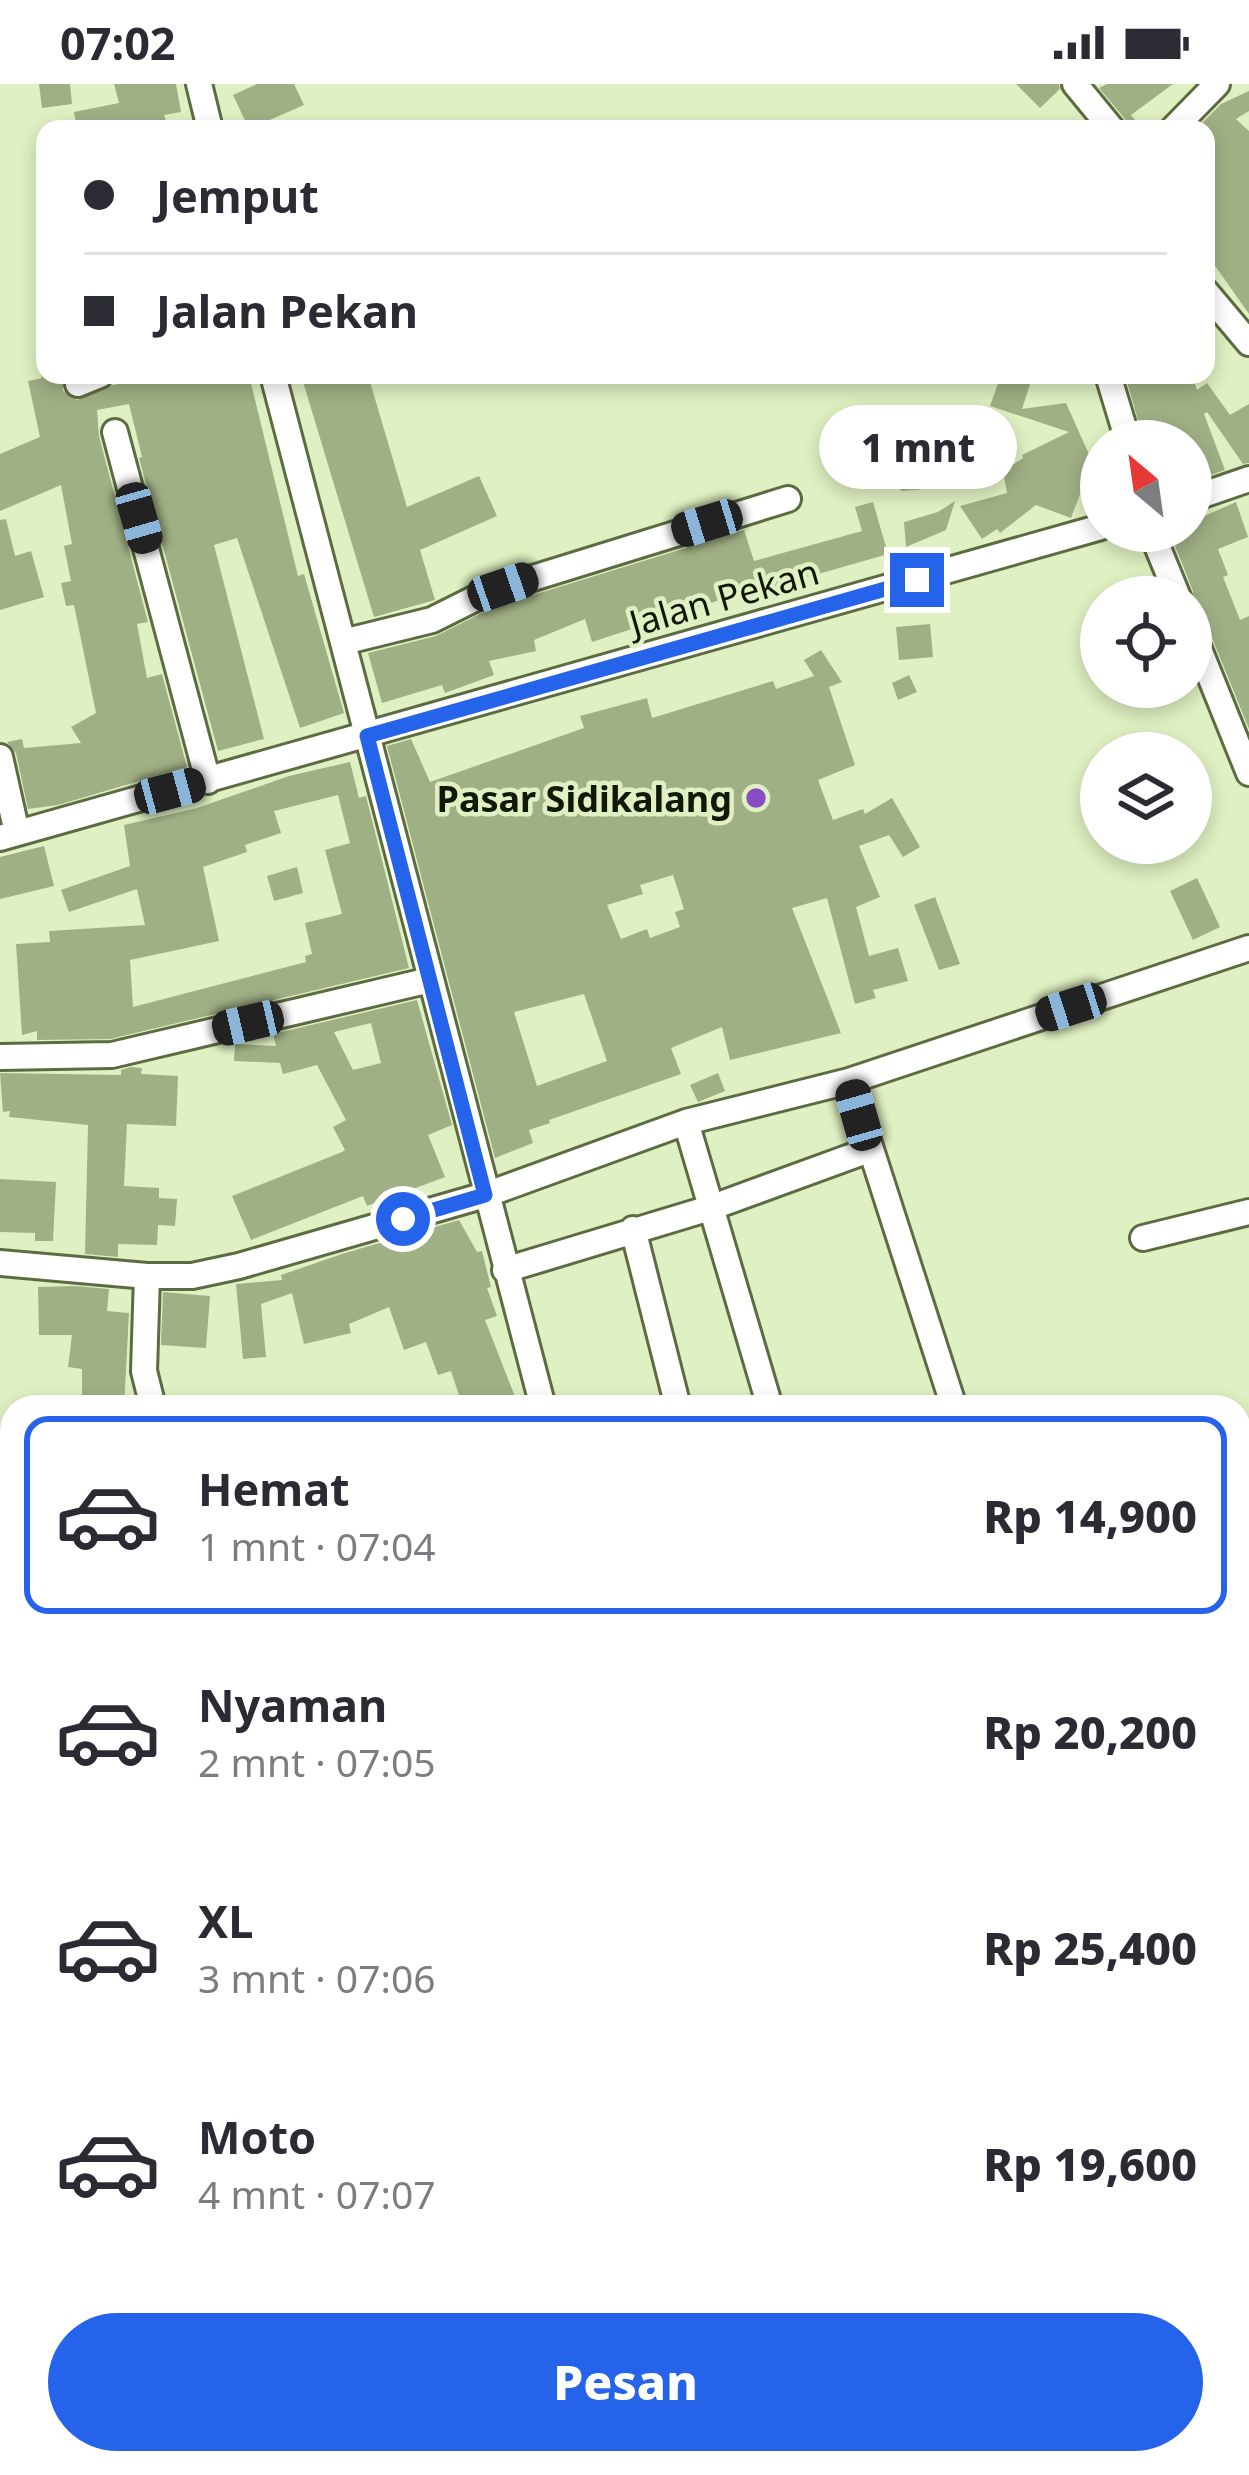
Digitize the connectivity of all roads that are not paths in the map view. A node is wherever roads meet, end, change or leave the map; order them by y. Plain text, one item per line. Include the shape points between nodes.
1 (199, 84) edge
2 (1075, 84) edge
3 (1217, 84) edge
4 (208, 120) edge
5 (1105, 120) edge
6 (1182, 120) edge
7 (1215, 303) edge
8 (1249, 344) edge
9 (275, 384) edge
10 (1111, 384) edge
11 (1122, 420) edge
12 (115, 431) dead end
13 (1249, 479) edge
14 (1212, 492) edge
15 (788, 499) dead end
16 (1080, 533) edge
17 (343, 642) junction
18 (1212, 672) edge
19 (1241, 732) edge
20 (367, 736) junction
21 (0, 757) edge
22 (1249, 773) edge
23 (208, 781) junction
24 (9, 835) edge
25 (1249, 948) edge
26 (430, 980) junction
27 (0, 1057) edge
28 (849, 1081) junction
29 (686, 1122) junction
30 (869, 1150) junction
31 (485, 1195) junction
32 (710, 1208) junction
33 (1249, 1212) edge
34 (633, 1229) junction
35 (1143, 1238) dead end
36 (0, 1263) edge
37 (506, 1270) junction
38 (147, 1276) junction
39 (150, 1395) edge
40 (541, 1395) edge
41 (675, 1395) edge
42 (766, 1395) edge
43 (951, 1395) edge

1 - 4 street
2 - 5 street
3 - 6 street
7 - 8 street
9 - 17 street
10 - 11 street
12 - 23 street
13 - 14 street
15 - 17 street via 488,592 432,620
16 - 20 street, Jalan Pekan
17 - 20 street
18 - 19 street
19 - 22 street
20 - 23 street, Jalan Pekan
20 - 26 street
21 - 24 street
23 - 24 street, Jalan Pekan
25 - 28 street
26 - 27 street via 112,1055
26 - 31 street
28 - 29 street
28 - 30 street
29 - 31 street
29 - 32 street
30 - 32 street
30 - 43 street
31 - 37 street
31 - 38 street via 239,1266
32 - 34 street
32 - 42 street
33 - 35 street
34 - 37 street
34 - 41 street
36 - 38 street
37 - 40 street
38 - 39 street

